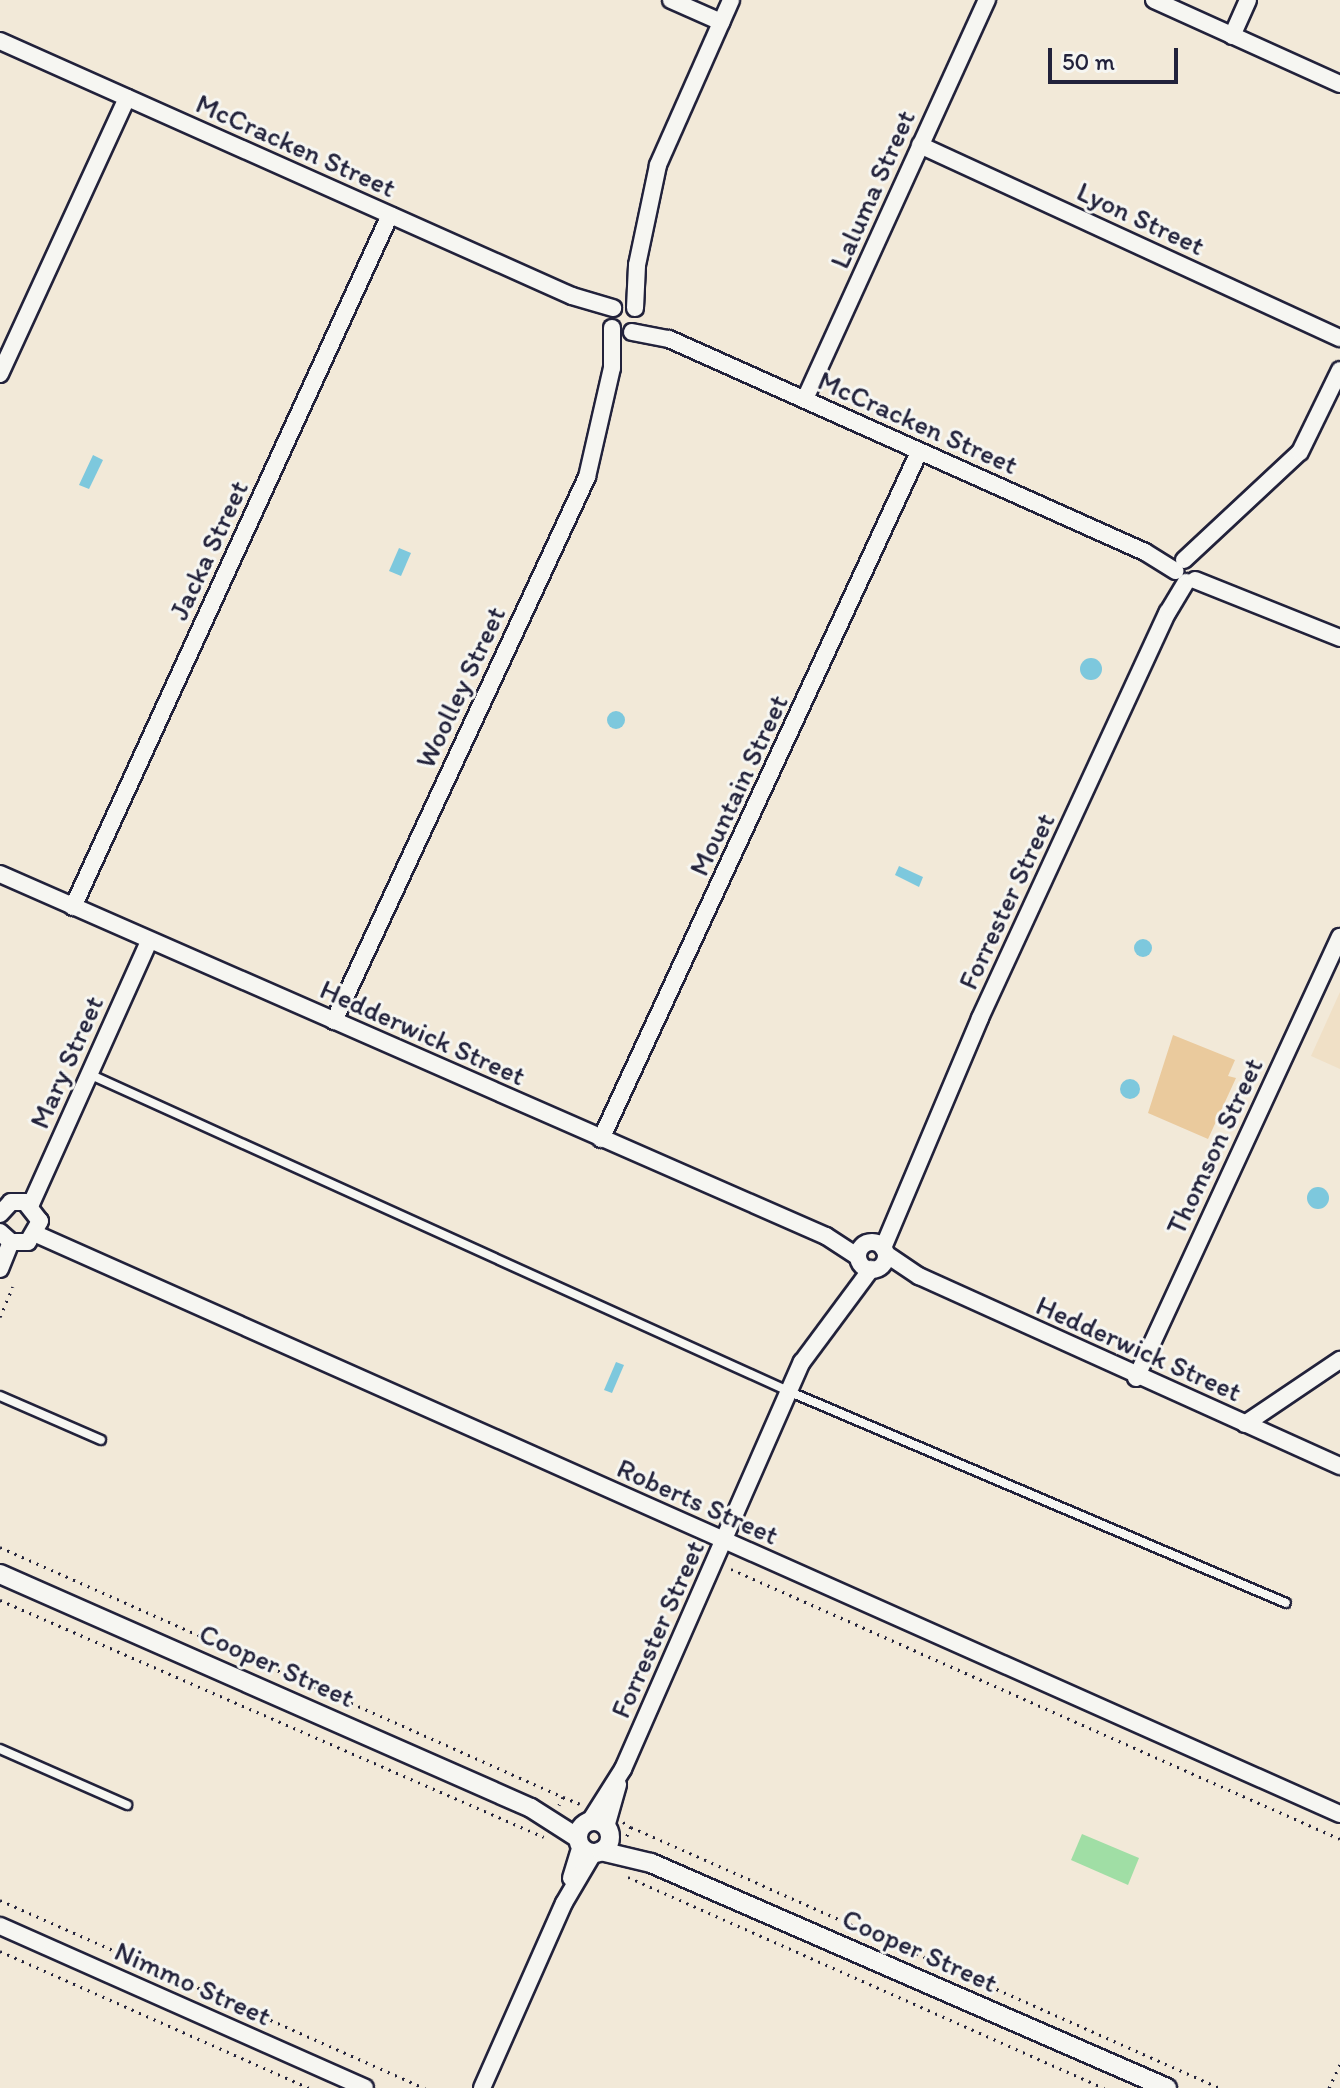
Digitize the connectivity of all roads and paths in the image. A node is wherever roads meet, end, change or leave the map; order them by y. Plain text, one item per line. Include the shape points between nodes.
1 (671, 0) edge
2 (731, 0) edge
3 (987, 0) edge
4 (1154, 0) edge
5 (1248, 0) edge
6 (721, 22) junction
7 (1232, 36) junction
8 (0, 41) edge
9 (1340, 84) edge
10 (127, 98) junction
11 (920, 145) junction
12 (390, 215) junction
13 (624, 319) junction
14 (1340, 338) edge
15 (1340, 370) edge
16 (0, 374) edge
17 (805, 399) junction
18 (919, 452) junction
19 (1187, 571) junction
20 (1340, 638) edge
21 (0, 874) edge
22 (73, 907) junction
23 (1340, 937) edge
24 (149, 941) junction
25 (334, 1021) junction
26 (89, 1074) junction
27 (601, 1139) junction
28 (31, 1204) junction
29 (0, 1214) edge
30 (36, 1234) junction
31 (6, 1237) edge
32 (872, 1255) junction
33 (0, 1269) edge
34 (13, 1287) dead end
35 (0, 1317) edge
36 (1340, 1360) edge
37 (1136, 1378) junction
38 (788, 1391) junction
39 (0, 1396) edge
40 (1245, 1424) junction
41 (101, 1440) dead end
42 (1340, 1466) edge
43 (725, 1541) junction
44 (731, 1569) dead end
45 (0, 1574) edge
46 (1286, 1603) dead end
47 (0, 1749) edge
48 (127, 1805) dead end
49 (1340, 1814) edge
50 (631, 1827) dead end
51 (593, 1836) junction
52 (1340, 1839) edge
53 (622, 1874) dead end
54 (0, 1900) edge
55 (0, 1926) edge
56 (0, 1951) edge
57 (1340, 2064) edge
58 (309, 2088) edge
59 (365, 2088) edge
60 (425, 2088) edge
61 (482, 2088) edge
62 (1104, 2088) edge
63 (1167, 2088) edge
64 (1220, 2088) edge
65 (1329, 2088) edge

1 - 6 street
2 - 6 street, Woolley Street
3 - 11 street, Laluma Street
4 - 7 street
5 - 7 street
6 - 13 street, Woolley Street via 663,149
7 - 9 street
8 - 10 street, McCracken Street
10 - 12 street, McCracken Street
10 - 16 street
11 - 14 street, Lyon Street
11 - 17 street, Laluma Street
12 - 13 street, McCracken Street
12 - 22 street, Jacka Street
13 - 17 street, McCracken Street
13 - 25 street, Woolley Street via 587,477
15 - 19 street, Forrester Street via 1300,452 1210,537
17 - 18 street, McCracken Street
18 - 19 street, McCracken Street
18 - 27 street, Mountain Street
19 - 20 street, McCracken Street
19 - 32 street, Forrester Street
21 - 22 street, Hedderwick Street
22 - 24 street, Hedderwick Street
23 - 37 street, Thomson Street
24 - 25 street, Hedderwick Street
24 - 26 street, Mary Street
25 - 27 street, Hedderwick Street
26 - 28 street, Mary Street
26 - 38 lane
27 - 32 street, Hedderwick Street
28 - 29 street via 11,1202
28 - 30 street via 40,1221
30 - 31 street via 28,1242
30 - 43 street, Roberts Street
31 - 33 street
32 - 37 street, Hedderwick Street
32 - 38 street, Forrester Street
34 - 35 path
36 - 40 street
37 - 40 street, Hedderwick Street
38 - 43 street, Forrester Street
38 - 46 lane
39 - 41 lane
40 - 42 street, Hedderwick Street
43 - 49 street, Roberts Street
43 - 51 street, Forrester Street
44 - 52 path
45 - 51 street, Cooper Street
47 - 48 lane
50 - 64 path
51 - 61 street, Forrester Street
51 - 63 street, Cooper Street
53 - 62 path
54 - 60 path
55 - 59 street, Nimmo Street
56 - 58 path
57 - 65 path

